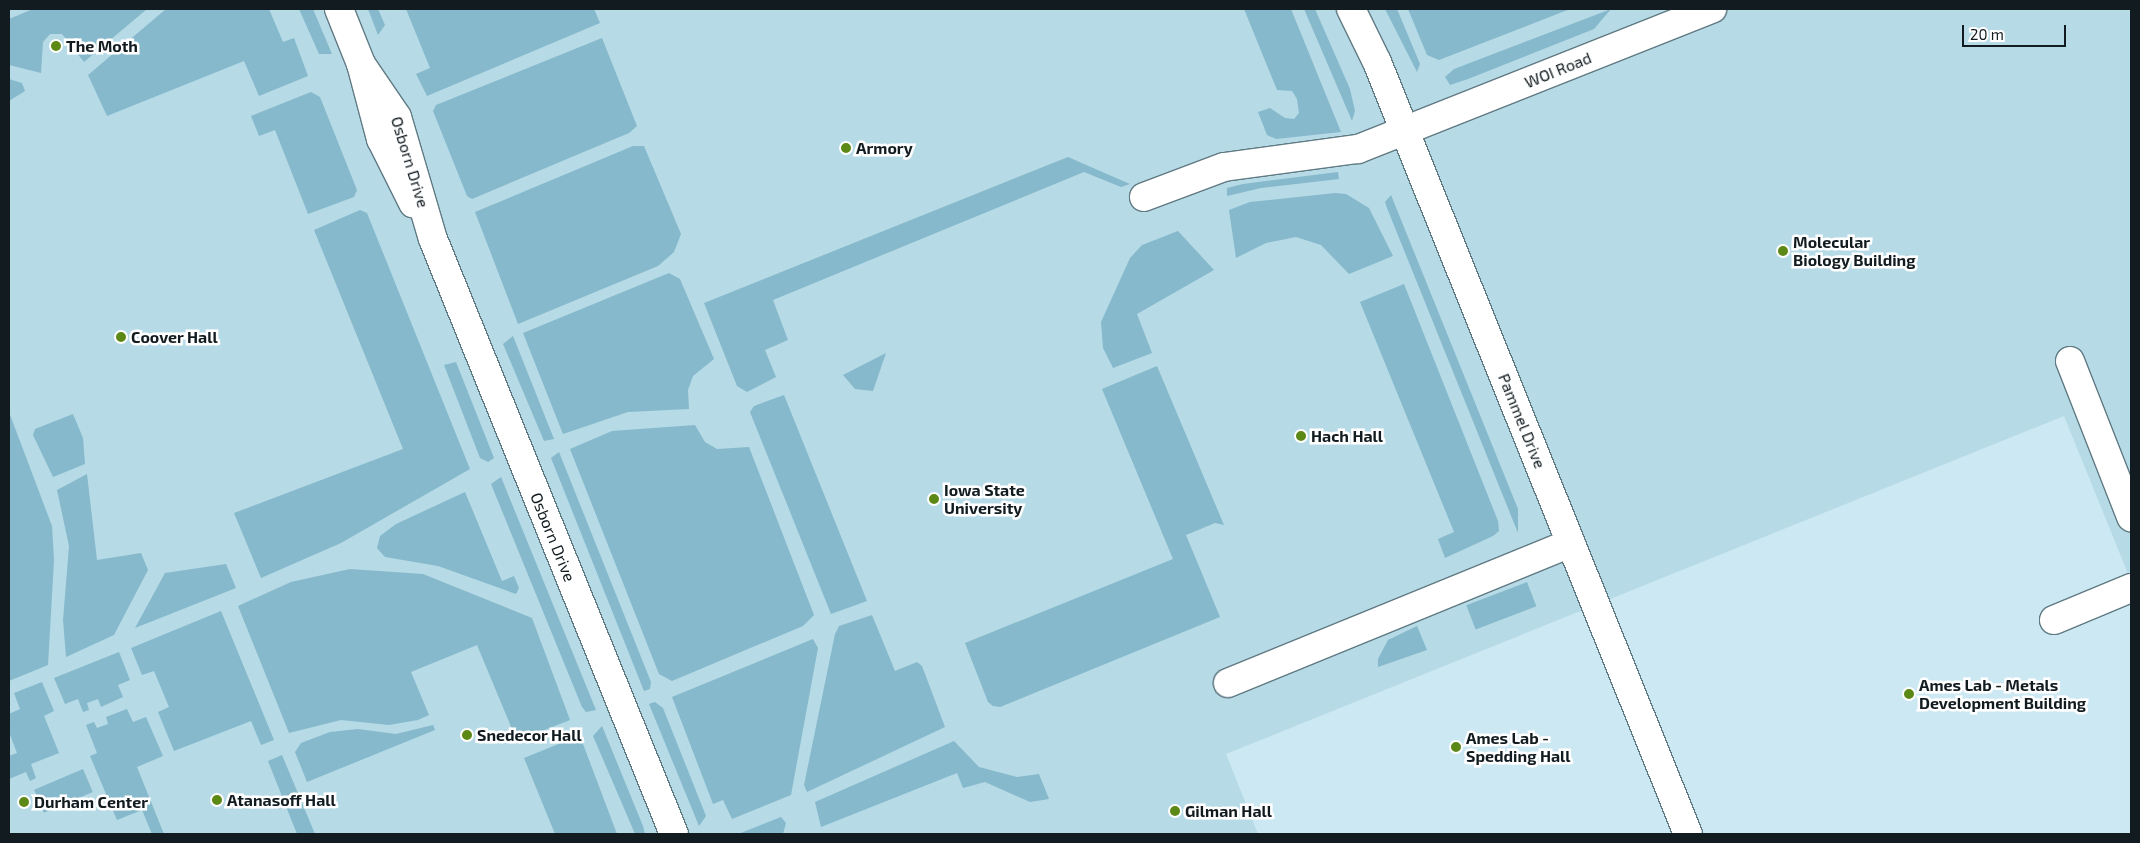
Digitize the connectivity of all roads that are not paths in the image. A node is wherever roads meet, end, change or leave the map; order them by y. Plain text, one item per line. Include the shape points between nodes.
1 (339, 9) edge
2 (1351, 9) edge
3 (1712, 9) edge
4 (1405, 131) junction
5 (1144, 196) dead end
6 (2070, 361) dead end
7 (2131, 517) edge
8 (1571, 543) junction
9 (2131, 588) edge
10 (2054, 620) dead end
11 (1228, 683) dead end
12 (674, 834) edge
13 (1688, 834) edge

1 - 12 street, Osborn Drive via 361,64 374,118 387,153 433,239
2 - 4 street, Pammel Drive
3 - 4 street, WOI Road
4 - 5 street, WOI Road via 1344,152 1224,167
4 - 8 street, Pammel Drive
6 - 7 street
8 - 11 street
8 - 13 street, Pammel Drive
9 - 10 street

